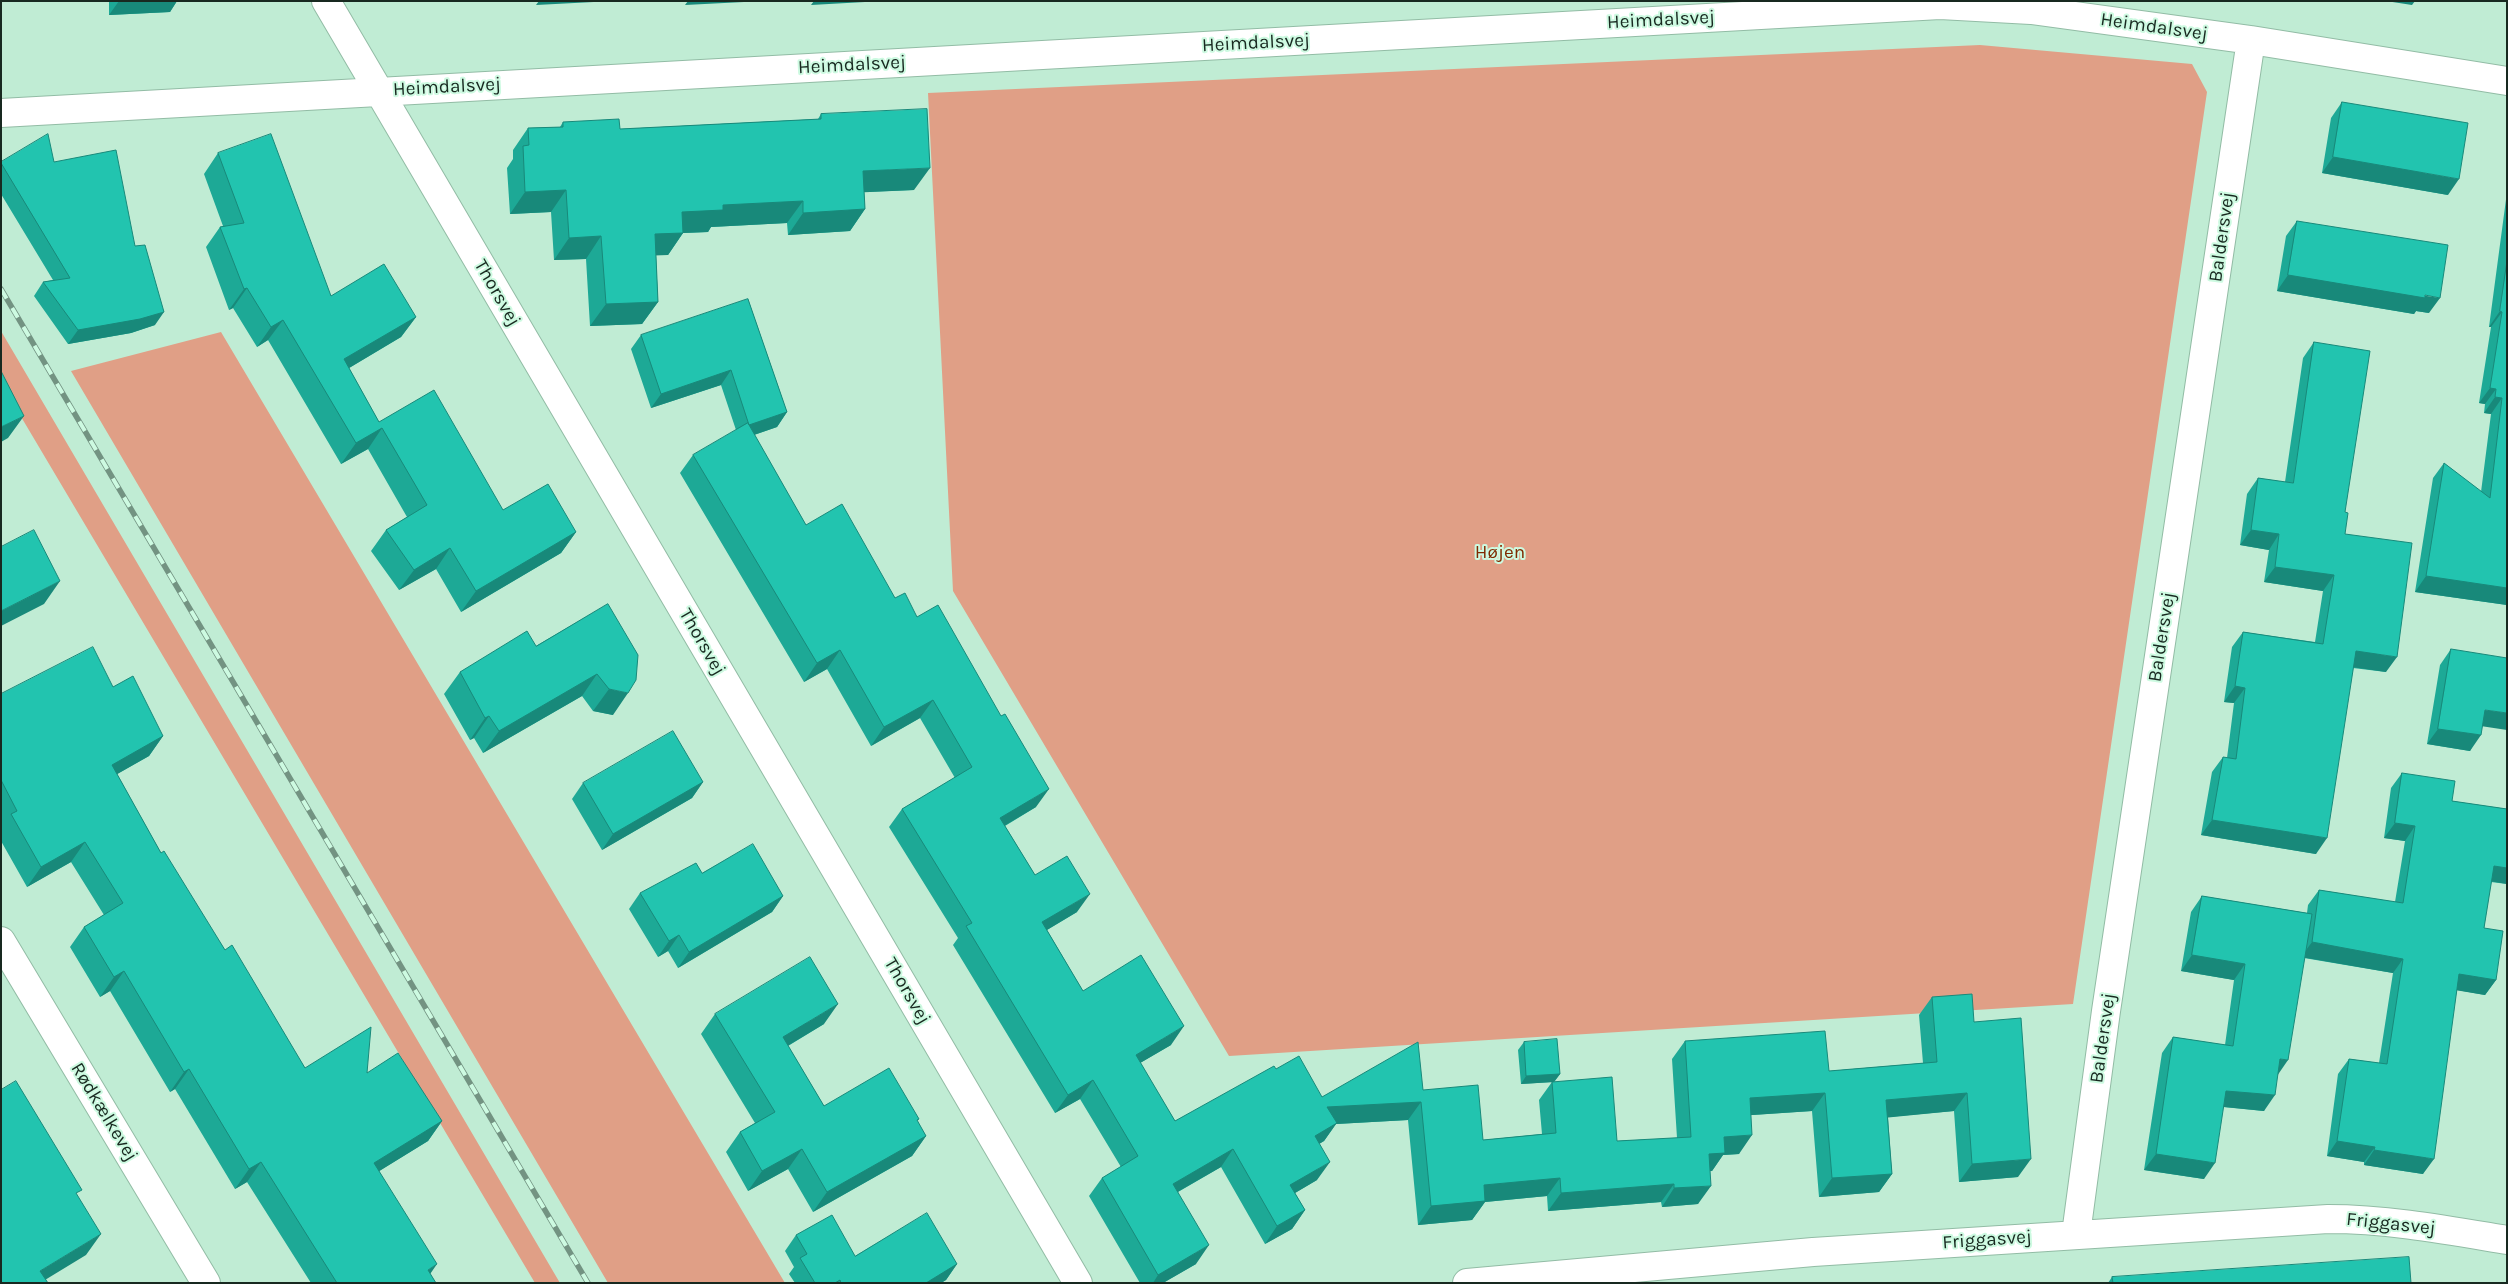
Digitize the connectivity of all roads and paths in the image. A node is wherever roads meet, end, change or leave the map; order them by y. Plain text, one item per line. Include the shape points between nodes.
1 (326, 1) edge
2 (2251, 40) junction
3 (2507, 81) edge
4 (378, 91) junction
5 (1, 113) edge
6 (1, 941) edge
7 (2076, 1234) junction
8 (2507, 1240) edge
9 (206, 1283) edge
10 (1078, 1283) edge
11 (1467, 1283) edge

1 - 4 street, Thorsvej
2 - 3 street, Heimdalsvej
2 - 4 street, Heimdalsvej via 2031,10 1940,5
2 - 7 street, Baldersvej via 2109,991
4 - 5 street, Heimdalsvej
4 - 10 street, Thorsvej
6 - 9 street, Rødkælkevej
7 - 8 street, Friggasvej via 2368,1219
7 - 11 street, Friggasvej via 1813,1252

